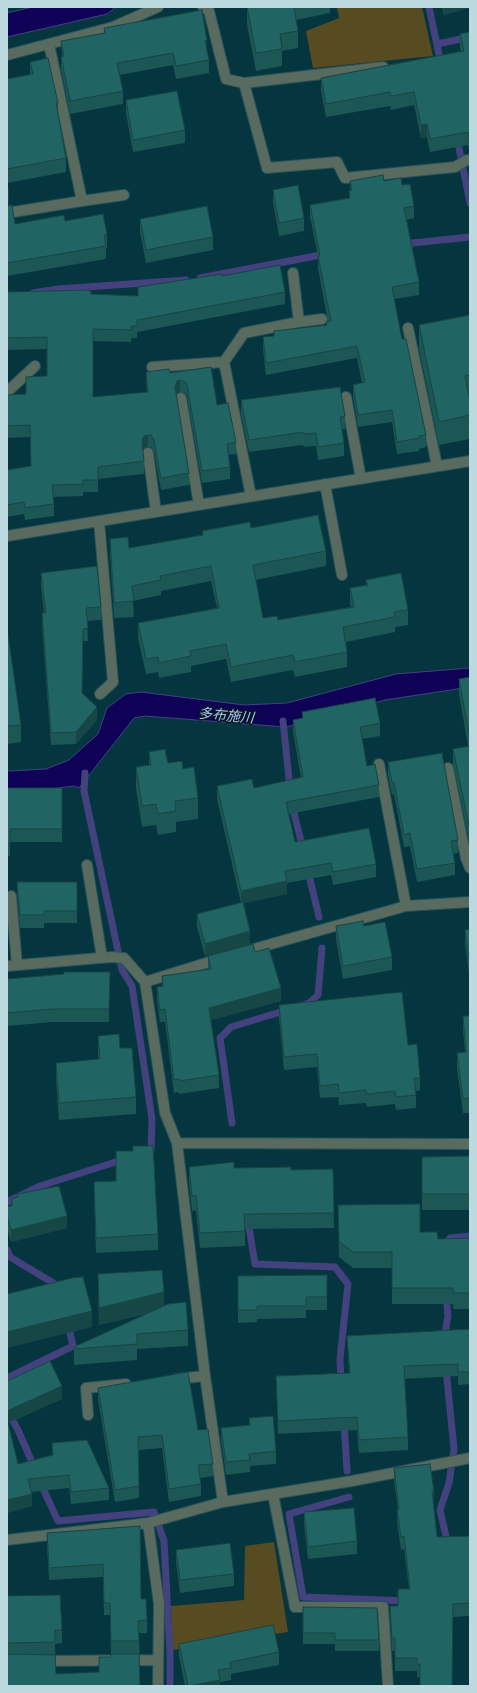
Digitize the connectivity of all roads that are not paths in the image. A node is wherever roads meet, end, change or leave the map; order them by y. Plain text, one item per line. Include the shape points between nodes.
1 (158, 7) edge
2 (203, 7) edge
3 (49, 44) junction
4 (7, 55) edge
5 (395, 66) edge
6 (244, 83) junction
7 (467, 160) dead end
8 (124, 196) dead end
9 (82, 201) junction
10 (7, 214) edge
11 (293, 273) dead end
12 (322, 319) dead end
13 (298, 322) junction
14 (408, 328) dead end
15 (224, 362) junction
16 (35, 366) dead end
17 (152, 366) dead end
18 (7, 392) edge
19 (346, 397) dead end
20 (182, 398) dead end
21 (148, 453) dead end
22 (470, 461) edge
23 (438, 466) junction
24 (362, 478) junction
25 (325, 484) junction
26 (251, 496) junction
27 (199, 505) junction
28 (156, 512) junction
29 (99, 521) junction
30 (7, 536) edge
31 (342, 575) dead end
32 (100, 694) dead end
33 (379, 764) dead end
34 (448, 768) dead end
35 (87, 865) dead end
36 (470, 868) edge
37 (11, 896) dead end
38 (470, 902) edge
39 (406, 906) junction
40 (106, 958) junction
41 (12, 965) edge
42 (145, 982) junction
43 (177, 1143) junction
44 (470, 1144) edge
45 (205, 1376) junction
46 (168, 1380) edge
47 (138, 1383) edge
48 (88, 1415) dead end
49 (465, 1459) edge
50 (273, 1494) junction
51 (222, 1502) junction
52 (150, 1522) junction
53 (7, 1540) edge
54 (158, 1660) junction
55 (30, 1661) edge
56 (158, 1686) edge
57 (388, 1686) edge

1 - 3 street via 113,27
2 - 6 street via 209,11 226,79
3 - 4 street
3 - 9 street
5 - 6 street
6 - 7 street via 267,168 337,162 345,178 455,167
8 - 9 street
9 - 10 street
11 - 13 street
12 - 13 street
13 - 15 street via 244,333
14 - 23 street
15 - 17 street
15 - 26 street
16 - 18 street
19 - 24 street
20 - 27 street
21 - 28 street
22 - 23 street
23 - 24 street
24 - 25 street
25 - 26 street
25 - 31 street
26 - 27 street
27 - 28 street
28 - 29 street
29 - 30 street
29 - 32 street via 113,682
33 - 39 street
34 - 36 street
35 - 40 street
37 - 41 street
38 - 39 street
39 - 42 street
40 - 41 street
40 - 42 street via 124,958
42 - 43 street via 165,1114
43 - 44 street
43 - 45 street
45 - 46 street
45 - 51 street
47 - 48 street via 86,1388
49 - 50 street
50 - 51 street
50 - 57 street via 295,1607 383,1607
51 - 52 street
52 - 53 street
52 - 54 street via 158,1604
54 - 55 street
54 - 56 street

